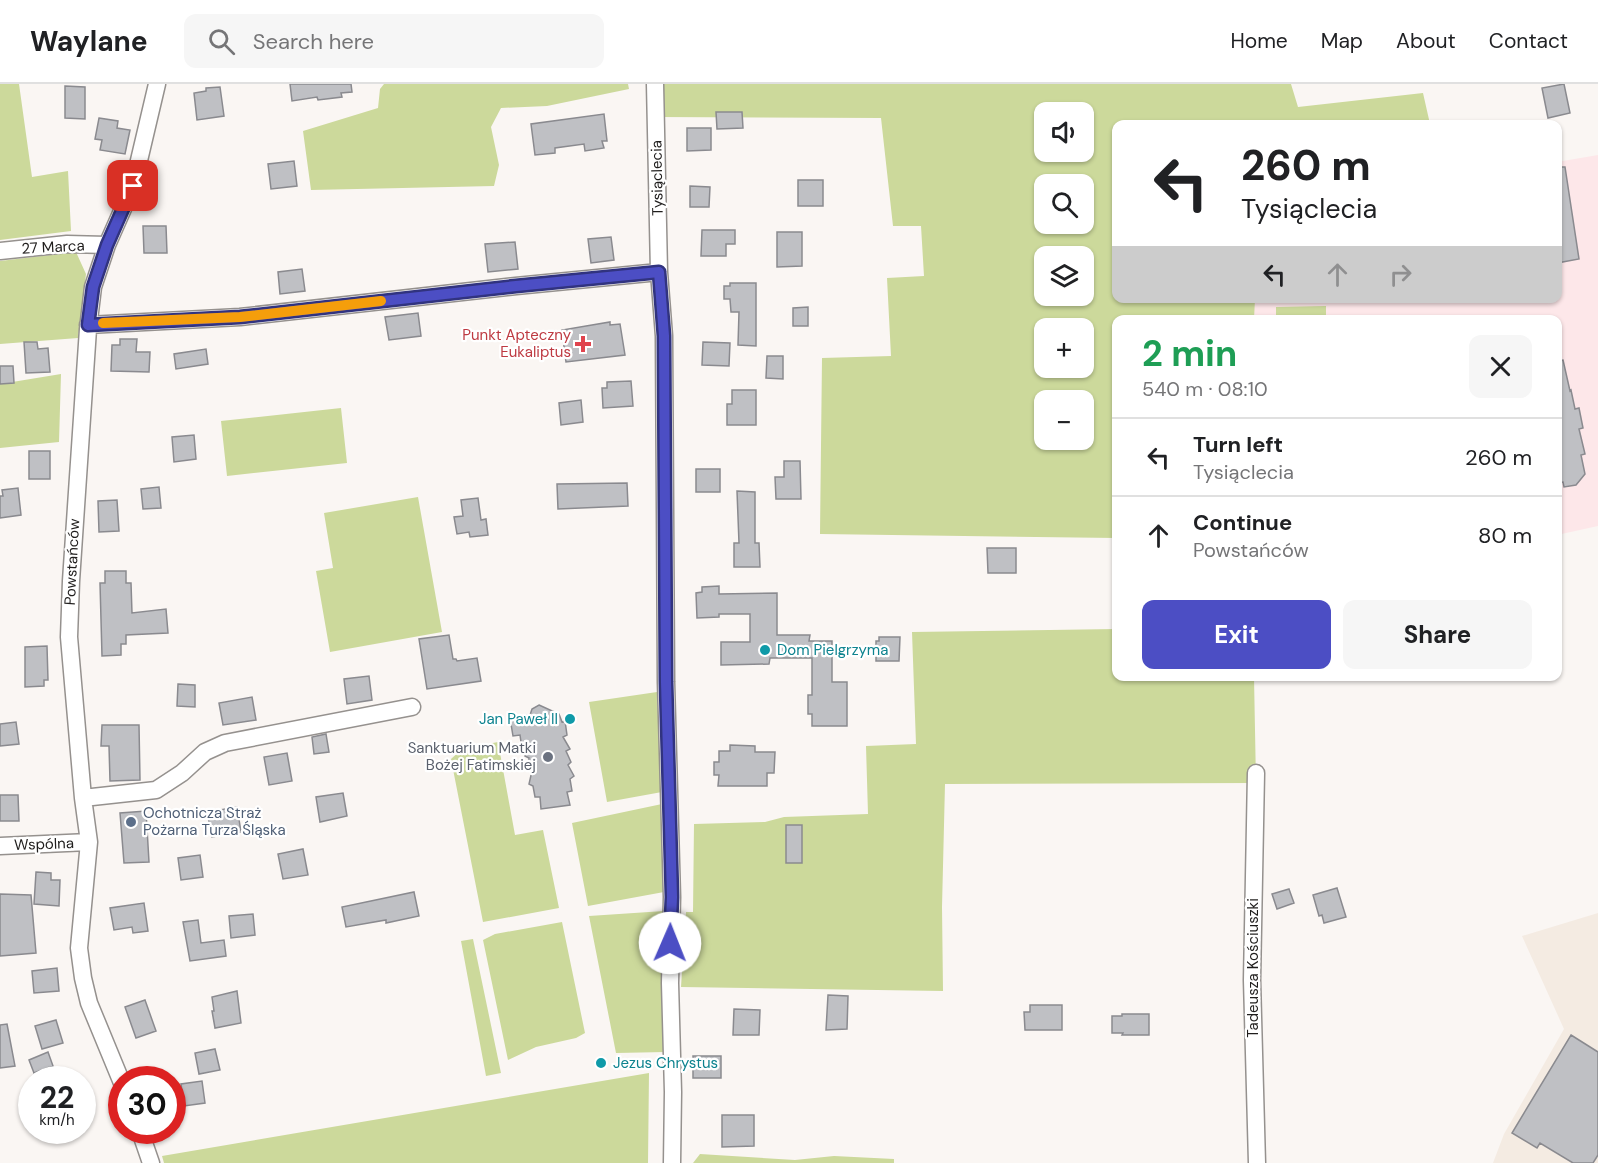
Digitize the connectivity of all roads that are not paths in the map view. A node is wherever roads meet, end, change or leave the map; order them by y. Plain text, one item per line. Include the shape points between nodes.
1 (157, 84) edge
2 (655, 84) edge
3 (107, 245) junction
4 (0, 250) edge
5 (659, 272) junction
6 (88, 325) junction
7 (412, 707) dead end
8 (1256, 773) dead end
9 (83, 798) junction
10 (89, 842) junction
11 (0, 846) edge
12 (115, 1066) edge
13 (144, 1144) edge
14 (151, 1163) edge
15 (672, 1163) edge
16 (1257, 1163) edge

1 - 3 street, Powstańców via 133,186
2 - 5 street, Tysiąclecia
3 - 4 street, 27 Marca
3 - 6 street, Powstańców via 93,287
5 - 6 street via 240,317
5 - 15 street, Tysiąclecia via 664,336
6 - 9 street, Powstańców via 69,637
7 - 9 street via 225,743 205,752 156,790
8 - 16 street, Tadeusza Kościuszki via 1252,980
9 - 10 street, Powstańców
10 - 11 street, Wspólna
10 - 12 street, Powstańców via 80,958 89,1002
13 - 14 street

